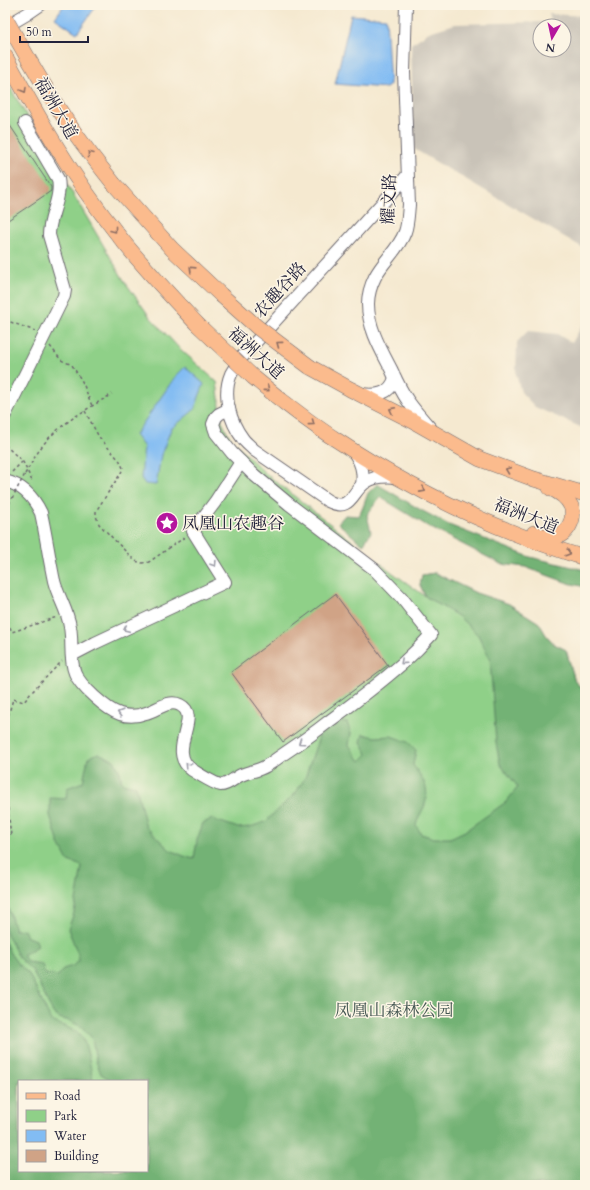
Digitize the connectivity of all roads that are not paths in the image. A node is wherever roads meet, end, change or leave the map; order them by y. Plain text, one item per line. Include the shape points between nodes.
1 (40, 5) edge
2 (406, 5) edge
3 (5, 18) edge
4 (5, 27) edge
5 (5, 56) edge
6 (25, 123) dead end
7 (407, 176) junction
8 (395, 378) junction
9 (359, 394) junction
10 (229, 409) junction
11 (5, 415) edge
12 (436, 434) junction
13 (353, 451) junction
14 (241, 462) junction
15 (8, 477) edge
16 (400, 478) junction
17 (534, 479) junction
18 (362, 485) junction
19 (585, 494) edge
20 (467, 512) junction
21 (585, 558) edge
22 (72, 655) junction

1 - 4 street
2 - 7 street, 耀文路 via 404,72
9 -> 3 main road, 福洲大道, bridge via 310,367 257,327 172,249 89,153 67,122
5 -> 13 main road, 福洲大道, bridge via 68,166 139,261 197,324 253,377 280,400
6 - 11 street via 58,179 60,187 49,226 49,235 65,290
7 - 8 street, 耀文路 via 409,205 405,232 400,243 374,278 368,302 372,327
7 - 10 street, 农趣谷路 via 236,365 227,390
8 - 9 street via 390,389 384,393
8 - 12 street, 耀文路 via 407,400
12 -> 9 main road, 福洲大道
10 - 14 street via 216,417 213,424 220,439
10 - 18 street, 农趣谷路 via 237,430 254,450 328,501 338,505 344,504
17 -> 12 main road, 福洲大道 via 480,459
13 - 16 main road, 福洲大道
13 - 18 street via 363,470
14 -> 22 street via 216,502 193,531 225,582
14 -> 22 street via 289,504 374,569 401,597 431,635 404,662 312,734 266,766 222,785 196,772 184,760 182,747 188,713 182,706 168,704 139,715 122,715 112,711 83,686 75,674
15 - 22 street via 30,495 41,513 55,582 70,628
16 - 18 street via 377,478
16 -> 20 main road, 福洲大道
17 - 19 main road, 福洲大道
17 - 20 main road via 559,492 571,507 567,530 558,536 546,537
20 -> 21 main road, 福洲大道 via 532,540

